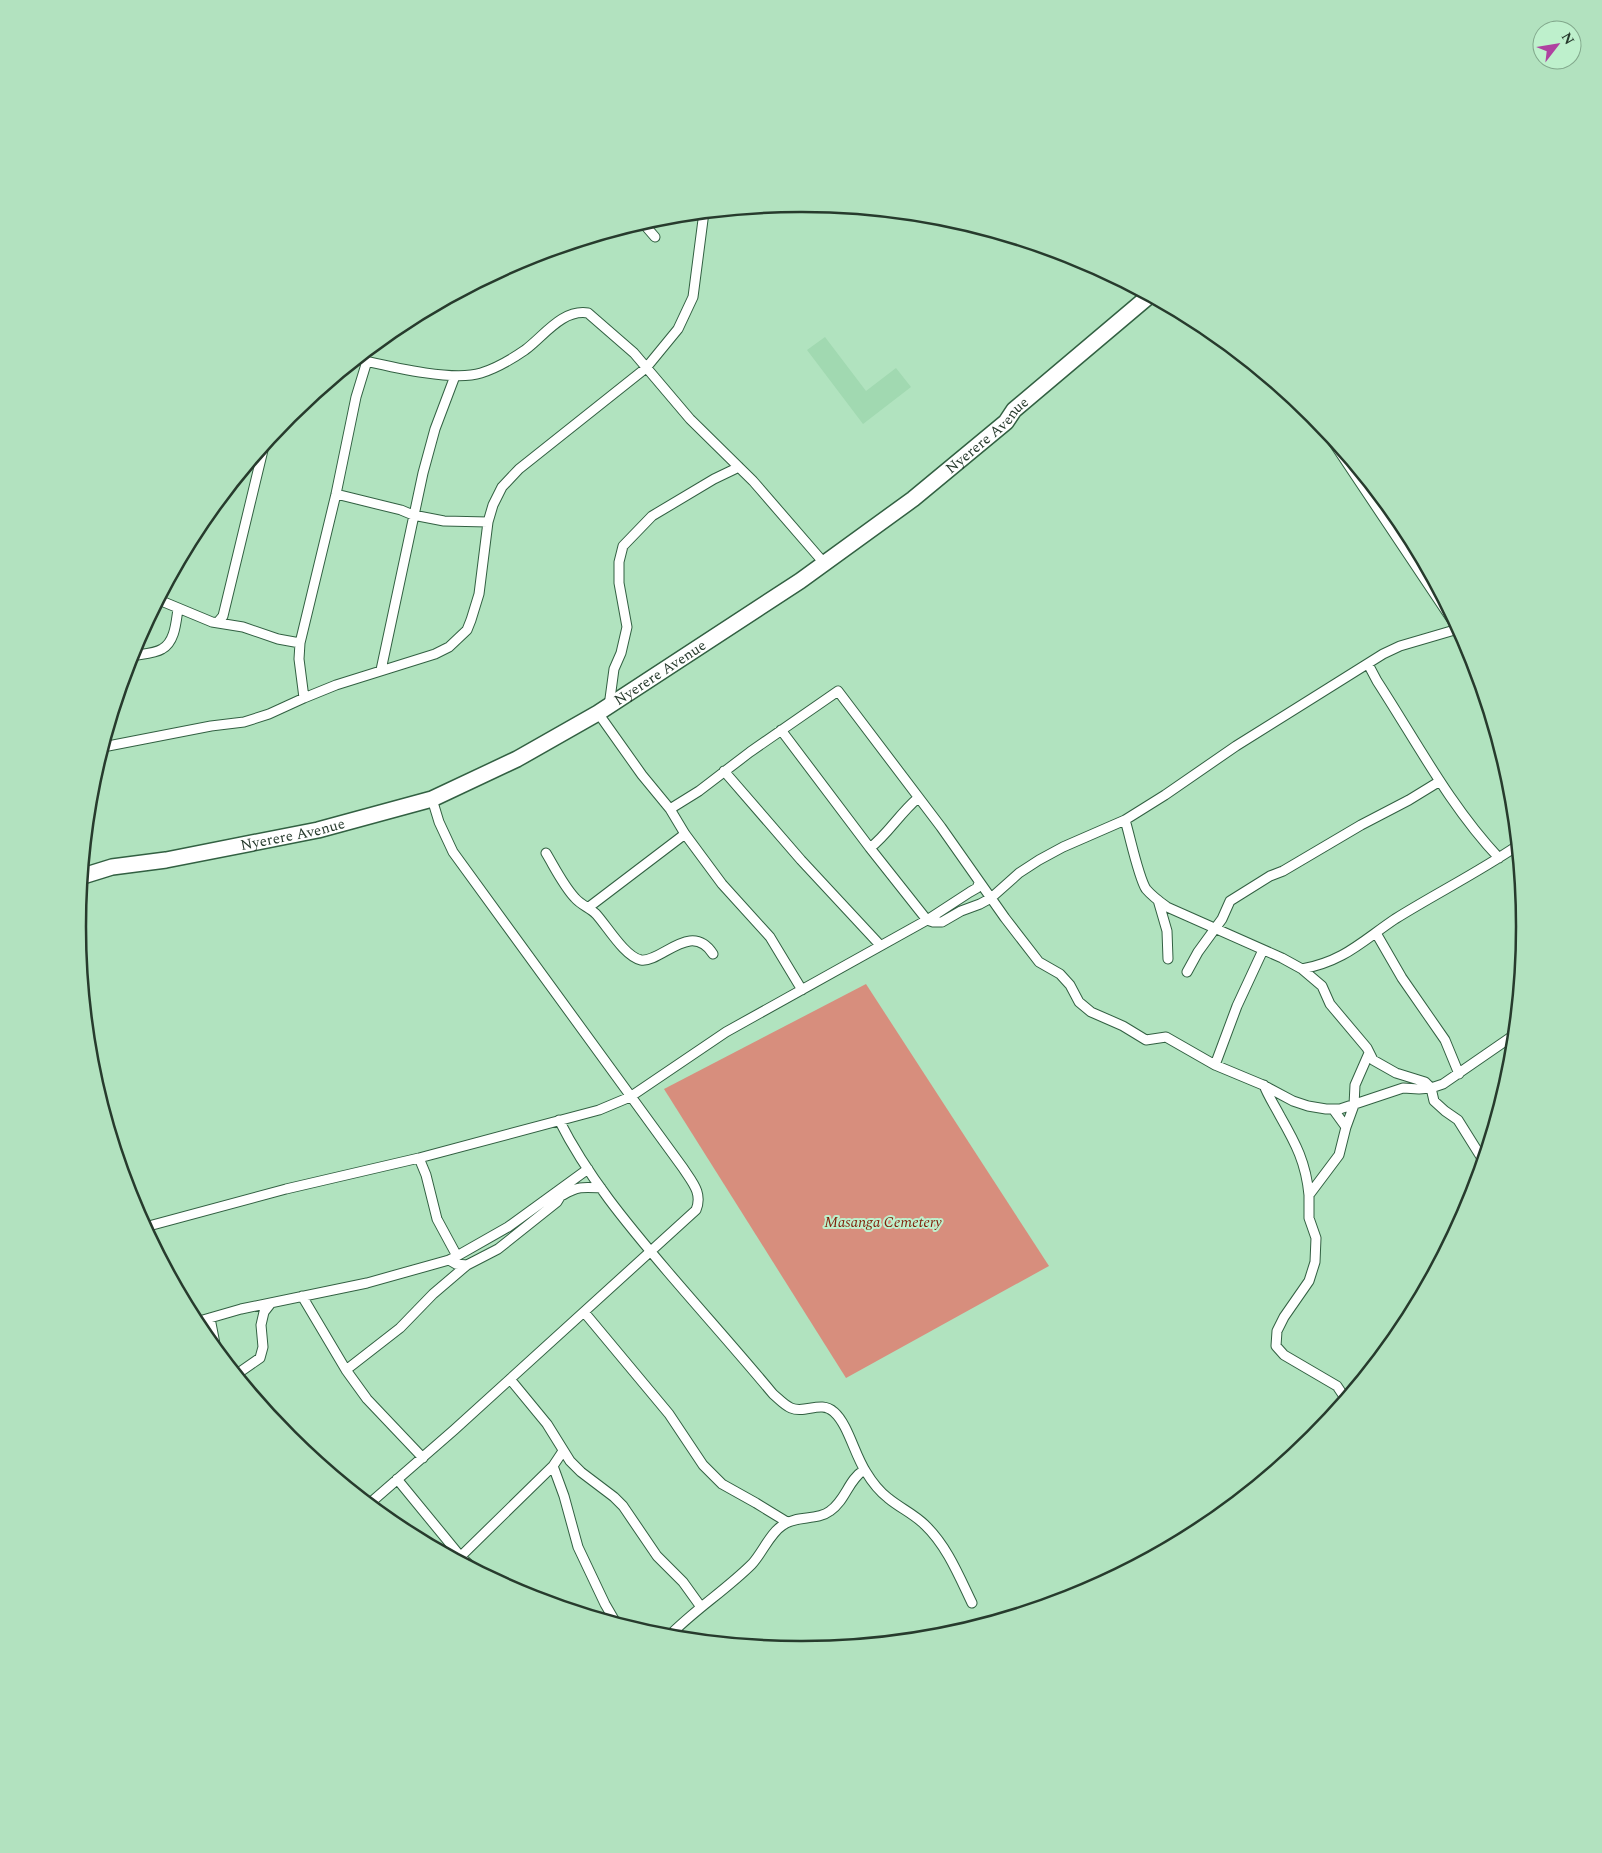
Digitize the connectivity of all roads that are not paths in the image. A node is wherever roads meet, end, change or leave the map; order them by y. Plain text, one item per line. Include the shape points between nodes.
1 (703, 219) edge
2 (648, 228) edge
3 (655, 237) dead end
4 (1144, 300) edge
5 (364, 361) edge
6 (367, 362) junction
7 (646, 368) junction
8 (455, 376) junction
9 (261, 459) edge
10 (739, 467) junction
11 (1367, 489) edge
12 (336, 494) junction
13 (413, 515) junction
14 (488, 522) junction
15 (1399, 535) edge
16 (824, 563) junction
17 (164, 602) edge
18 (178, 609) junction
19 (218, 622) junction
20 (1451, 631) edge
21 (300, 643) junction
22 (141, 654) edge
23 (1368, 664) junction
24 (381, 670) junction
25 (304, 698) junction
26 (604, 710) junction
27 (782, 730) junction
28 (110, 746) edge
29 (724, 771) junction
30 (1440, 781) junction
31 (918, 798) junction
32 (432, 799) junction
33 (670, 809) junction
34 (1125, 820) junction
35 (685, 834) junction
36 (870, 848) junction
37 (1511, 850) edge
38 (546, 853) dead end
39 (1499, 858) junction
40 (89, 874) edge
41 (979, 882) junction
42 (991, 898) junction
43 (1158, 900) junction
44 (589, 907) junction
45 (927, 920) junction
46 (1214, 929) junction
47 (1376, 933) junction
48 (880, 945) junction
49 (1263, 950) junction
50 (713, 954) dead end
51 (1168, 960) dead end
52 (1302, 969) junction
53 (1187, 972) dead end
54 (802, 990) junction
55 (1506, 1040) edge
56 (1369, 1052) junction
57 (1215, 1065) junction
58 (1459, 1074) junction
59 (1264, 1085) junction
60 (1431, 1088) junction
61 (630, 1097) junction
62 (1354, 1105) junction
63 (1333, 1109) junction
64 (559, 1120) junction
65 (1346, 1127) junction
66 (1479, 1153) edge
67 (419, 1158) junction
68 (588, 1170) junction
69 (568, 1184) junction
70 (601, 1188) junction
71 (1309, 1196) junction
72 (561, 1197) junction
73 (152, 1225) edge
74 (651, 1252) junction
75 (453, 1258) junction
76 (467, 1265) junction
77 (302, 1296) junction
78 (272, 1302) junction
79 (584, 1312) junction
80 (210, 1318) junction
81 (204, 1320) edge
82 (213, 1332) edge
83 (346, 1370) junction
84 (241, 1371) edge
85 (510, 1379) junction
86 (1342, 1394) edge
87 (563, 1451) junction
88 (422, 1458) junction
89 (553, 1466) junction
90 (864, 1470) junction
91 (397, 1480) junction
92 (374, 1500) edge
93 (786, 1522) junction
94 (452, 1550) edge
95 (462, 1555) edge
96 (972, 1603) dead end
97 (701, 1607) junction
98 (612, 1616) edge
99 (676, 1630) edge

1 - 7 street via 693,297 678,329
2 - 3 street
4 - 16 main road, Nyerere Avenue via 913,500
5 - 6 street
6 - 8 street
6 - 12 street via 356,397
7 - 8 street via 604,325 588,313 581,312 566,316 503,364 480,374
7 - 10 street via 690,419
7 - 14 street via 519,469 502,487
8 - 13 street via 435,430
9 - 19 street via 223,616
10 - 16 street
10 - 26 street via 652,516 623,546 619,583 627,627
11 - 15 street
12 - 13 street
12 - 21 street
13 - 14 street via 444,521
13 - 24 street
14 - 24 street via 479,594 467,630 450,647 436,654
16 - 26 main road, Nyerere Avenue
17 - 18 street
18 - 19 street
18 - 22 street via 169,642 162,650
19 - 21 street
20 - 23 street via 1400,646
21 - 25 street
23 - 30 street
23 - 34 street
24 - 25 street
25 - 28 street via 244,722
26 - 32 main road, Nyerere Avenue via 518,759
26 - 33 street via 642,776
27 - 29 street
27 - 31 street via 838,691
27 - 36 street
29 - 33 street
29 - 48 street
30 - 39 street
30 - 46 street via 1249,888 1230,901
31 - 36 street
31 - 41 street
32 - 40 main road, Nyerere Avenue via 318,830
32 - 61 street via 438,822 453,852
33 - 35 street
34 - 42 street via 1039,860
34 - 43 street via 1140,876
35 - 44 street
35 - 54 street via 722,884 770,937
36 - 45 street
37 - 39 street
38 - 44 street via 575,899
39 - 47 street
41 - 42 street
41 - 45 street via 977,888
42 - 45 street via 942,922
42 - 57 street via 1039,962 1060,974 1079,1002 1091,1012 1146,1040 1166,1037
43 - 46 street
43 - 51 street via 1167,931
44 - 50 street via 624,948 640,960 692,941 706,946
45 - 48 street
46 - 49 street
46 - 53 street
47 - 52 street via 1330,962
47 - 58 street via 1402,978 1445,1040
48 - 54 street
49 - 52 street
49 - 57 street
52 - 56 street via 1322,986 1330,1004
54 - 61 street via 726,1032
55 - 58 street
56 - 60 street via 1373,1060 1390,1070 1425,1082
56 - 62 street via 1355,1085
57 - 59 street
58 - 60 street
59 - 63 street via 1293,1101
59 - 71 street via 1300,1155
60 - 62 street via 1403,1088
60 - 66 street via 1434,1101 1458,1120
61 - 64 street via 599,1110
61 - 74 street via 683,1168 699,1202 696,1210
62 - 63 street
62 - 65 street
63 - 65 street
64 - 67 street
64 - 68 street
65 - 71 street via 1339,1155
67 - 73 street
67 - 75 street via 437,1219
68 - 69 street
68 - 70 street
69 - 72 street
69 - 75 street via 508,1227
70 - 72 street via 574,1188
70 - 74 street
71 - 86 street via 1309,1218 1316,1238 1315,1262 1309,1280 1284,1316 1277,1332 1276,1346 1296,1364 1336,1386
72 - 76 street via 498,1249
74 - 79 street
74 - 90 street via 782,1403 797,1410 821,1406 835,1412
75 - 76 street via 456,1264
75 - 77 street via 367,1284
76 - 83 street via 400,1328
77 - 78 street
77 - 83 street
78 - 80 street
78 - 84 street via 264,1312 261,1325 263,1347 260,1358
79 - 85 street
79 - 93 street via 669,1414 703,1465 722,1484
80 - 81 street
80 - 82 street
83 - 88 street via 367,1399
85 - 87 street via 547,1424
85 - 88 street
87 - 89 street
87 - 97 street via 581,1472 623,1506 657,1556 683,1582
88 - 91 street
89 - 95 street
89 - 98 street via 578,1547
90 - 93 street via 855,1476 831,1511 822,1516
90 - 96 street via 888,1498 912,1514 938,1540
91 - 92 street
91 - 94 street
93 - 97 street via 753,1562
97 - 99 street

